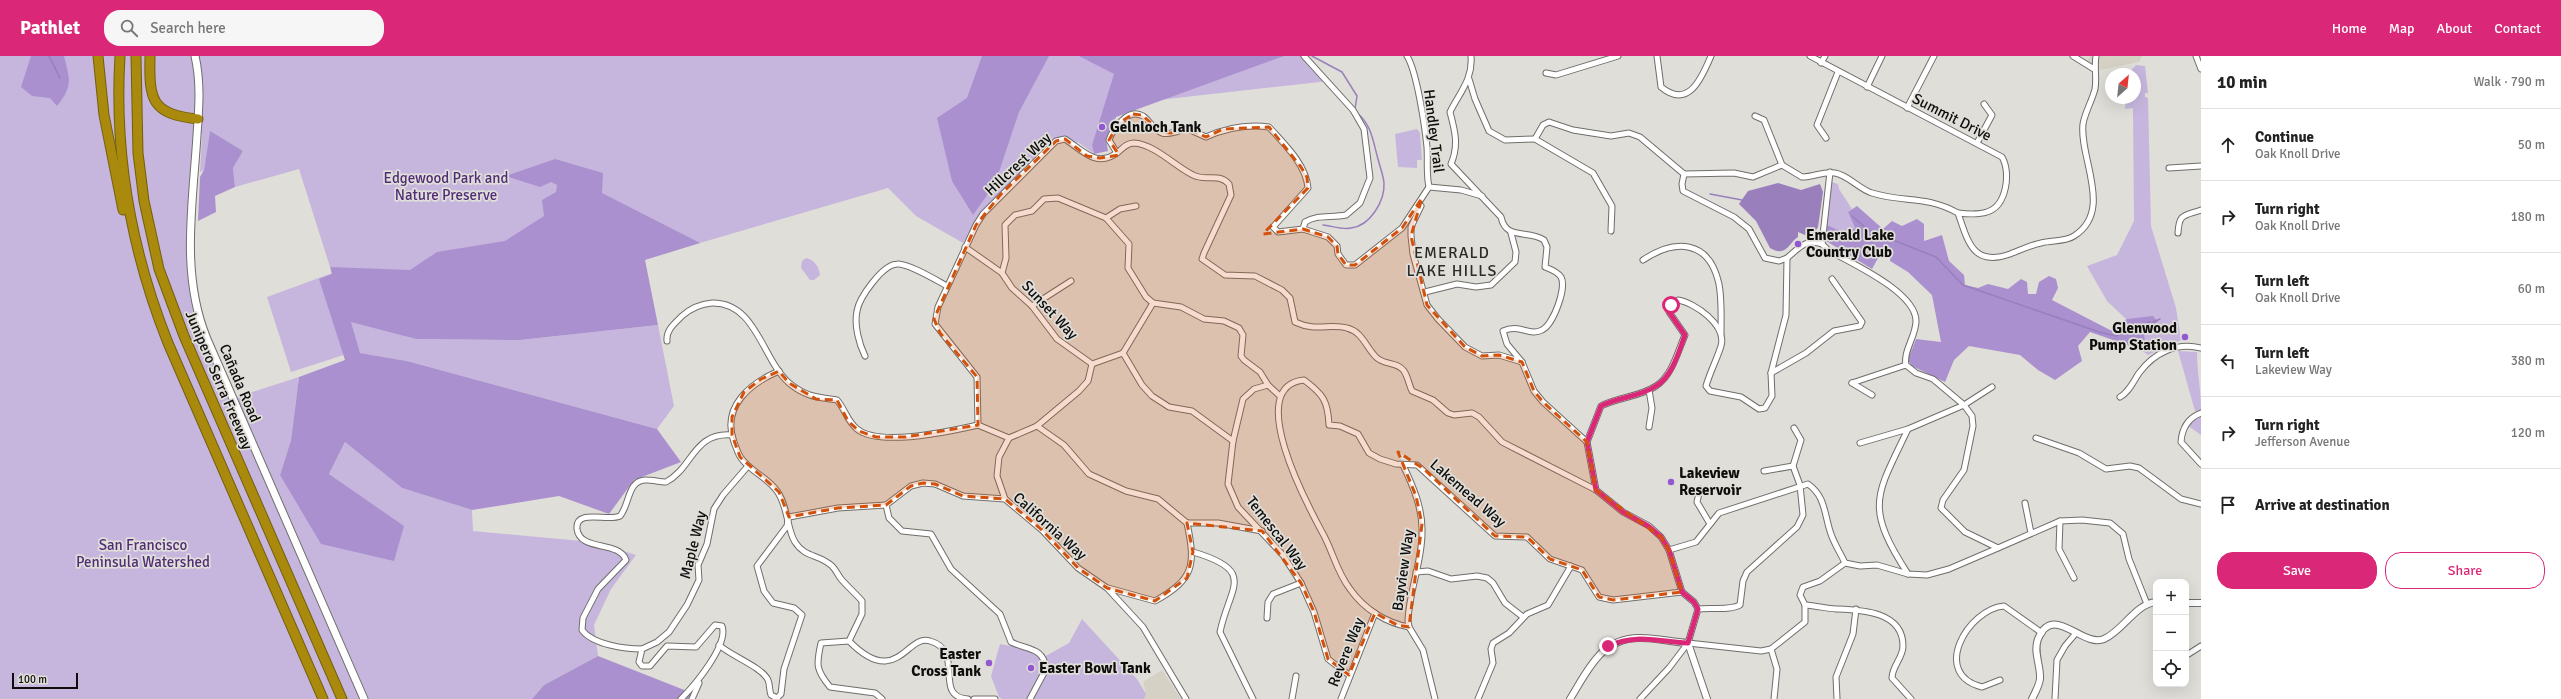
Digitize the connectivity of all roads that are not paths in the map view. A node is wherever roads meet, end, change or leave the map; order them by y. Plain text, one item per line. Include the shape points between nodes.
1 (98, 56) edge
2 (120, 56) edge
3 (136, 56) edge
4 (150, 56) edge
5 (195, 56) edge
6 (1304, 56) edge
7 (1407, 56) edge
8 (1471, 56) edge
9 (1618, 56) edge
10 (1658, 56) edge
11 (1711, 56) edge
12 (1810, 56) edge
13 (1825, 56) edge
14 (1882, 56) edge
15 (1934, 56) edge
16 (2073, 56) edge
17 (2096, 56) edge
18 (2196, 56) edge
19 (1821, 63) junction
20 (2094, 69) junction
21 (2201, 69) edge
22 (1838, 72) junction
23 (1546, 73) dead end
24 (1470, 79) junction
25 (1867, 87) junction
26 (1984, 104) dead end
27 (1908, 108) junction
28 (1755, 116) dead end
29 (198, 120) junction
30 (1826, 138) dead end
31 (1535, 139) junction
32 (1978, 143) junction
33 (1117, 153) junction
34 (1782, 165) junction
35 (2201, 166) edge
36 (2169, 168) dead end
37 (1830, 172) junction
38 (1684, 174) junction
39 (1429, 187) junction
40 (1483, 196) junction
41 (1422, 198) junction
42 (1136, 206) dead end
43 (2201, 210) edge
44 (1958, 213) junction
45 (1106, 218) junction
46 (1303, 229) junction
47 (1611, 231) dead end
48 (1511, 233) junction
49 (2178, 233) dead end
50 (1822, 244) junction
51 (965, 247) junction
52 (1787, 258) junction
53 (1643, 260) dead end
54 (143, 272) junction
55 (1002, 273) junction
56 (1832, 279) dead end
57 (1071, 280) dead end
58 (947, 286) junction
59 (1425, 292) junction
60 (1153, 303) junction
61 (1032, 306) junction
62 (1721, 336) junction
63 (667, 341) dead end
64 (2201, 348) edge
65 (1123, 353) junction
66 (865, 356) dead end
67 (1522, 362) junction
68 (1092, 364) junction
69 (1906, 365) junction
70 (779, 371) junction
71 (1771, 373) junction
72 (1268, 385) junction
73 (1992, 386) dead end
74 (1649, 390) junction
75 (1872, 395) dead end
76 (1280, 396) junction
77 (2120, 397) dead end
78 (1964, 405) junction
79 (2201, 413) edge
80 (978, 425) junction
81 (1037, 426) junction
82 (1649, 427) dead end
83 (1794, 428) dead end
84 (1908, 429) junction
85 (732, 434) junction
86 (1010, 438) junction
87 (2036, 438) dead end
88 (1233, 441) junction
89 (1587, 442) junction
90 (1860, 443) dead end
91 (2201, 464) edge
92 (1403, 465) junction
93 (748, 466) junction
94 (1793, 466) junction
95 (1764, 471) dead end
96 (1800, 485) junction
97 (1700, 489) dead end
98 (1596, 490) junction
99 (1004, 499) junction
100 (2025, 504) dead end
101 (2201, 504) edge
102 (886, 505) junction
103 (789, 517) junction
104 (2060, 521) junction
105 (1187, 523) junction
106 (1710, 524) junction
107 (1262, 531) junction
108 (2031, 533) junction
109 (1998, 548) junction
110 (1669, 550) junction
111 (1194, 552) junction
112 (1845, 563) junction
113 (1570, 566) junction
114 (1416, 572) junction
115 (1908, 574) junction
116 (2074, 578) dead end
117 (1301, 583) junction
118 (1107, 588) junction
119 (1682, 592) junction
120 (2189, 602) edge
121 (2153, 603) edge
122 (2201, 603) edge
123 (2147, 604) junction
124 (1805, 605) junction
125 (1698, 609) junction
126 (1856, 609) junction
127 (1375, 613) junction
128 (1523, 617) junction
129 (1267, 618) dead end
130 (1410, 627) junction
131 (2042, 633) junction
132 (2076, 633) junction
133 (849, 641) junction
134 (1688, 643) junction
135 (719, 645) junction
136 (2201, 646) edge
137 (642, 649) junction
138 (1771, 649) junction
139 (2189, 654) edge
140 (1349, 675) junction
141 (1296, 676) dead end
142 (700, 680) junction
143 (2000, 680) dead end
144 (323, 699) edge
145 (342, 699) edge
146 (364, 699) edge
147 (681, 699) edge
148 (692, 699) edge
149 (882, 699) edge
150 (968, 699) edge
151 (974, 699) edge
152 (995, 699) edge
153 (1030, 699) edge
154 (1186, 699) edge
155 (1253, 699) edge
156 (1292, 699) edge
157 (1341, 699) edge
158 (1435, 699) edge
159 (1478, 699) edge
160 (1570, 699) edge
161 (1640, 699) edge
162 (1707, 699) edge
163 (1774, 699) edge
164 (1837, 699) edge
165 (1912, 699) edge
166 (2032, 699) edge
167 (2055, 699) edge

1 - 54 highway via 102,102 117,187
2 - 54 highway, Junipero Serra Freeway via 118,102 123,173 132,228
3 - 145 highway, Junipero Serra Freeway via 135,103 140,171 148,224 162,277 184,336
4 - 29 highway via 150,87 158,105 174,116
5 - 29 main road, Cañada Road via 199,85
6 - 46 street via 1353,110 1364,129 1370,178 1360,203 1346,215 1310,219 1305,222
7 - 39 street, Handley Trail via 1414,77 1427,147 1426,169
8 - 24 street
9 - 23 street via 1556,75
10 - 11 street via 1661,87 1668,93 1679,95 1700,82
12 - 19 street, Summit Drive
13 - 19 street
14 - 25 street
15 - 27 street
16 - 20 street
17 - 20 street
18 - 21 street
19 - 22 street, Summit Drive
20 - 44 street via 2095,90 2083,124 2094,190 2090,216 2081,230 2067,239 2042,243 1991,258 1972,249
22 - 25 street, Summit Drive
22 - 30 street via 1816,126
24 - 31 street via 1475,99 1489,131 1505,140
24 - 40 street via 1450,112 1457,136 1452,164
25 - 27 street, Summit Drive
26 - 32 street via 1992,115
27 - 32 street, Summit Drive
28 - 34 street via 1764,120
29 - 146 main road, Cañada Road via 190,260 197,310 207,339
31 - 38 street via 1543,125 1549,122 1573,130 1611,136 1629,133 1640,137
31 - 47 street via 1593,173 1612,206
32 - 44 street, Summit Drive via 2002,157 2007,166 2008,176 1994,208 1987,212
33 - 46 street via 1109,140 1126,117 1133,114 1142,115 1161,132 1171,133 1186,128 1206,137 1223,130 1254,125 1269,127 1301,167 1307,177 1308,188 1273,227 1278,232
33 - 51 street, Hillcrest Way via 1100,158 1087,156 1065,139 1056,141 988,208
33 - 98 street, Hillcrest Way via 1125,145 1134,143 1163,155 1195,176 1220,177 1225,180 1230,184 1231,195 1204,253 1202,259 1206,264 1225,275 1255,276 1282,290 1290,298 1296,322 1304,326 1339,326 1354,330 1376,358 1400,367 1405,372 1412,391 1433,400 1448,413 1472,413 1502,442
34 - 37 street via 1802,178
34 - 38 street via 1753,177 1734,173
35 - 36 street
37 - 44 street via 1839,174 1859,188 1874,194 1928,200
37 - 50 street
38 - 52 street via 1683,191 1734,217 1749,229 1765,258 1779,261
39 - 40 street via 1461,190
39 - 41 street
40 - 48 street
41 - 46 street via 1402,228 1355,265 1346,265 1338,254 1337,246 1328,237
41 - 59 street via 1422,204 1411,228 1411,236 1413,254
42 - 45 street via 1120,209
43 - 49 street via 2181,216
45 - 55 street via 1058,198 1044,199 1032,211 1015,215 1005,225 1006,258
45 - 60 street via 1129,244 1128,268 1146,297
48 - 59 street via 1516,252 1515,262 1491,285 1476,287 1457,284
48 - 67 street via 1544,240 1547,247 1545,267 1560,275 1564,284 1550,322 1543,330 1533,333 1517,327 1503,331 1507,344
50 - 52 street via 1814,241 1805,243
50 - 69 street via 1897,291 1908,303 1916,320
51 - 55 street, Sunset Way
51 - 58 street, Hillcrest Way
52 - 71 street via 1786,315
53 - 62 street via 1658,250 1677,245 1688,247 1703,255 1719,285
54 - 144 highway, Junipero Serra Freeway via 168,343
55 - 61 street, Sunset Way via 1012,288
56 - 71 street via 1858,315 1862,322 1860,326 1834,331 1806,353
57 - 61 street
58 - 66 street via 903,265 891,265 885,269 864,295 856,311 859,343
58 - 80 street, Hillcrest Way via 935,314 935,324 977,377
59 - 67 street via 1428,305 1438,319 1465,347 1482,356 1500,355
60 - 65 street
60 - 72 street via 1181,307 1204,319 1233,324 1242,335 1241,356 1260,372
61 - 68 street, Sunset Way via 1057,339
62 - 71 street via 1721,345 1706,386 1710,391 1742,397 1758,409 1765,408 1772,396
62 - 74 street via 1713,320 1689,302 1678,300 1671,305 1669,312 1685,335 1666,377
63 - 70 street via 667,334 673,325 695,306 716,303 738,310 765,345
64 - 77 street via 2183,346 2156,355 2147,363 2127,393
65 - 68 street
65 - 88 street via 1142,385 1152,396 1169,407 1192,411
67 - 89 street via 1534,391
68 - 81 street via 1088,382 1080,392
69 - 75 street via 1852,383
69 - 78 street via 1916,373 1934,379
70 - 80 street via 789,383 816,399 837,400 848,421 859,431 876,436 905,437 948,432
70 - 85 street via 761,379 744,392 732,417
72 - 76 street
72 - 88 street, Temescal Way via 1254,390 1243,399
73 - 78 street
74 - 82 street via 1652,408
74 - 89 street via 1601,406
76 - 92 street, Lakemead Way via 1297,380 1304,380 1323,396 1327,404 1329,425 1351,430 1358,434 1369,453
76 - 127 street via 1278,426 1300,491 1323,533 1336,568 1350,590
78 - 84 street
78 - 109 street via 1972,416 1973,426 1964,470 1943,500 1941,508 1965,532
79 - 91 street via 2188,420 2181,434 2181,442
80 - 86 street
81 - 86 street
81 - 105 street via 1064,446 1089,474 1126,491 1158,499
83 - 94 street via 1801,440
84 - 90 street
84 - 115 street via 1880,488 1878,506 1881,523
85 - 93 street via 740,457
85 - 137 street via 714,436 706,440 697,447 676,475 666,482 647,480 637,483 631,490 620,516 611,519 587,516 581,518 578,523 578,532 585,540 614,549 626,560 598,589 582,618 582,630 591,637 615,646
86 - 99 street via 999,457 997,476
87 - 101 street via 2079,453 2106,468 2139,468 2181,499
88 - 107 street, Temescal Way via 1228,484 1238,507
89 - 98 street
92 - 113 street, Lakemead Way via 1413,464 1424,469 1495,536 1527,538 1550,559
92 - 114 street, Bayview Way via 1421,515 1422,533
93 - 103 street via 769,481 778,492
93 - 137 street, Maple Way via 723,494 714,509 707,544 698,565 698,580 687,605 669,632 657,642
94 - 95 street
94 - 96 street
96 - 106 street via 1779,495 1719,513
96 - 112 street via 1808,484 1817,490 1824,504 1830,532
96 - 125 street via 1803,514 1797,527 1747,572 1740,605 1735,608 1712,606
97 - 106 street via 1697,502
98 - 110 street via 1623,512 1655,531
99 - 102 street, California Way via 963,496 935,484 923,483 911,486
99 - 118 street, California Way via 1042,530 1078,568
100 - 108 street
102 - 103 street via 838,508
102 - 153 street via 889,518 902,531 926,532 935,538 951,569 1000,614 1010,642 1037,650 1042,656 1046,670
103 - 133 street via 794,541 804,554 819,557 832,566 862,601 862,614
103 - 135 street via 787,526 757,566 764,591 772,603 794,608 802,615 784,669 781,694 777,698 771,695 768,680 761,672 729,655
104 - 108 street
104 - 116 street via 2059,549
104 - 123 street via 2103,522 2120,530
105 - 107 street via 1218,524
105 - 111 street
106 - 110 street via 1696,542
107 - 117 street, Temescal Way via 1283,555
108 - 109 street
109 - 115 street via 1949,569 1927,575
110 - 119 street
111 - 118 street via 1187,578 1155,602
111 - 155 street via 1226,566 1232,574 1235,584 1233,595 1220,632
112 - 115 street via 1860,566 1877,565
112 - 124 street via 1820,581 1803,587 1800,595
113 - 119 street, Lakemead Way via 1582,570 1596,595 1606,600
113 - 128 street via 1548,605
114 - 128 street via 1428,571 1451,579 1477,576 1487,578 1505,603
114 - 130 street, Bayview Way via 1408,615
117 - 129 street via 1273,594 1268,602
117 - 140 street, Temescal Way via 1314,612 1328,659
118 - 154 street, California Way via 1143,627
119 - 125 street
120 - 122 street
121 - 123 street
123 - 132 street via 2119,630 2102,640 2093,641
124 - 126 street
124 - 138 street via 1805,622
125 - 134 street
126 - 164 street via 1853,634 1837,670
126 - 165 street via 1887,618 1900,632 1903,651 1892,678
127 - 130 street via 1397,625
127 - 140 street, Revere Way
128 - 159 street via 1515,628 1492,645 1493,663
130 - 158 street, Bayview Way via 1423,650
131 - 132 street via 2058,624
131 - 143 street via 2004,606 1989,610 1972,626 1957,650 1955,660 1960,671 1969,681 1982,687
131 - 166 street via 2037,648 2040,679
132 - 167 street via 2057,660
133 - 149 street via 821,643 816,664 821,676 830,687 875,693
133 - 150 street via 864,655 882,662 898,658 920,641 937,643 948,656 948,678 951,688 958,697
134 - 138 street via 1761,651
134 - 160 street via 1642,638 1626,639 1608,646 1595,658
134 - 161 street via 1670,668
134 - 162 street
135 - 137 street via 723,628 717,624 696,647 666,646 650,666 642,666 640,662
135 - 142 street
136 - 139 street
138 - 163 street via 1777,669
140 - 157 street, Revere Way
141 - 156 street
142 - 147 street
142 - 148 street
151 - 152 street

